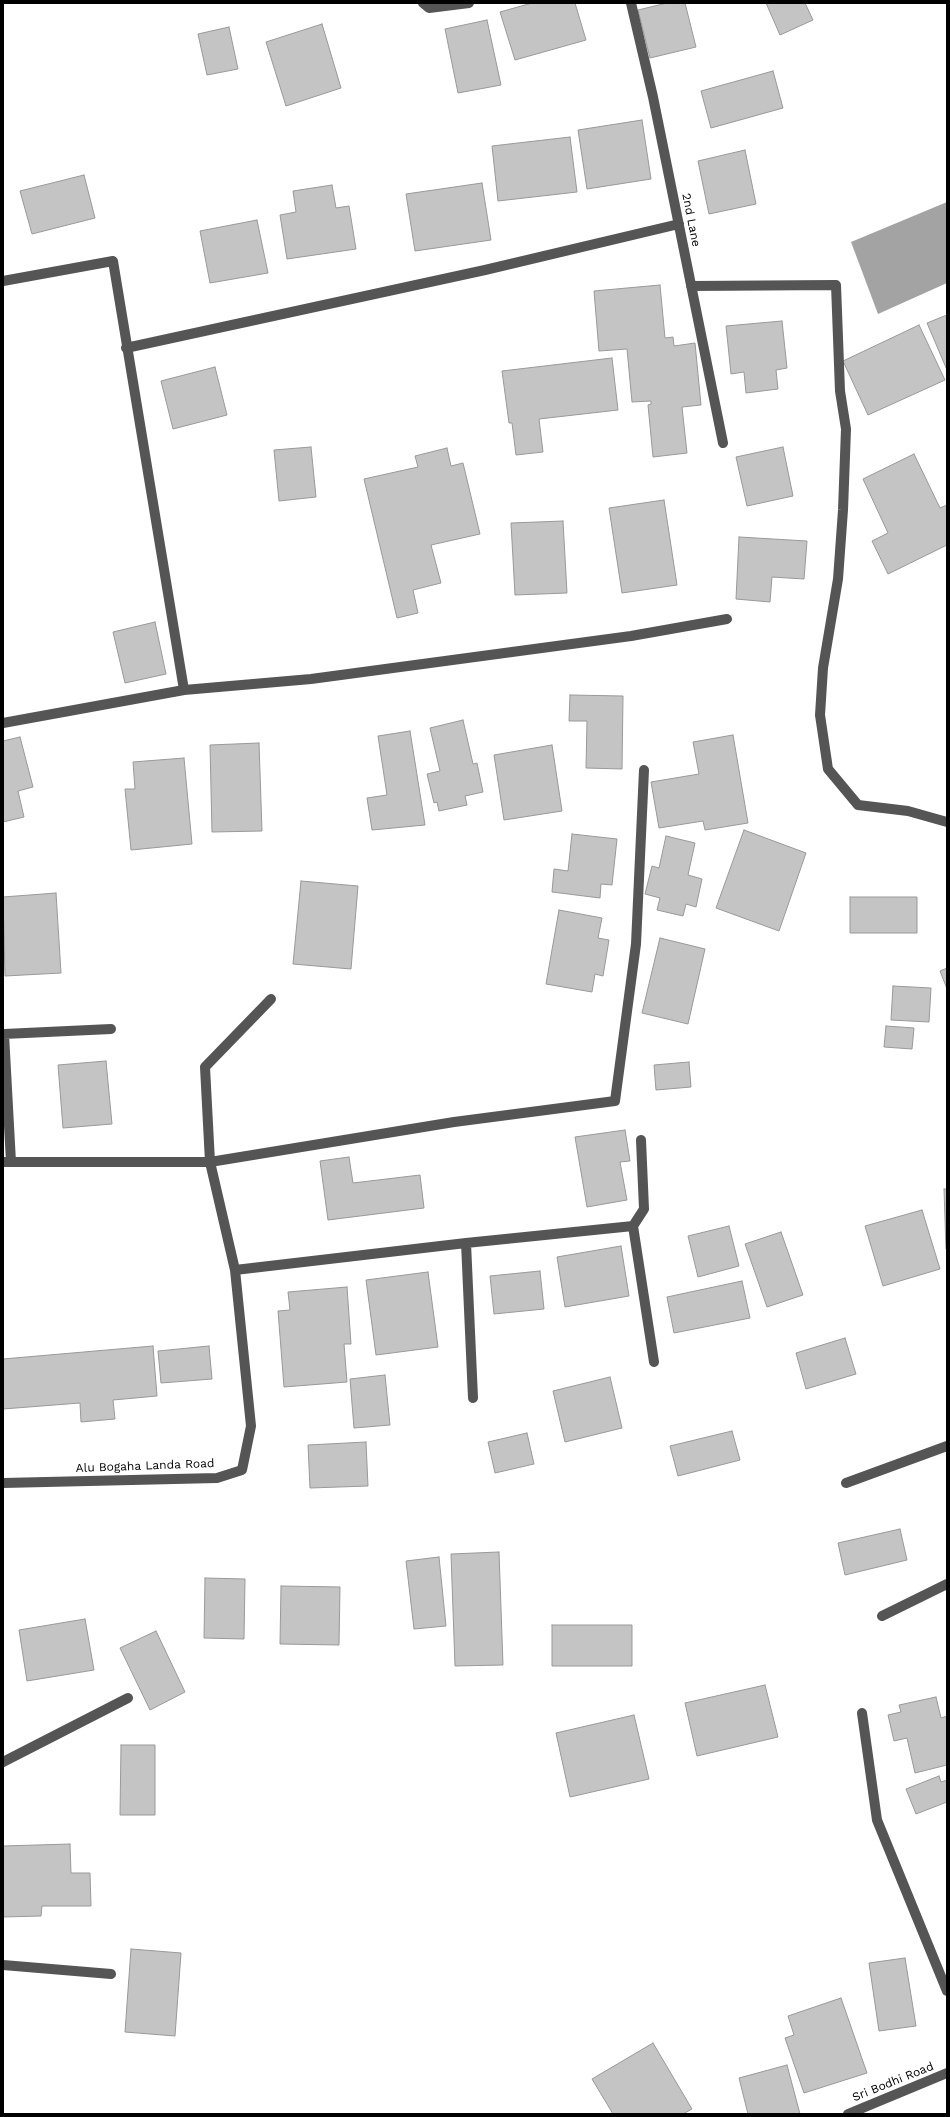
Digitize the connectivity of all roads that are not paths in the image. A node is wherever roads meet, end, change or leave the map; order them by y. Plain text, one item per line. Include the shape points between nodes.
1 (423, 3) edge
2 (469, 3) edge
3 (631, 3) edge
4 (679, 224) junction
5 (3, 281) edge
6 (691, 286) junction
7 (126, 348) junction
8 (723, 443) dead end
9 (727, 618) dead end
10 (184, 690) junction
11 (3, 722) edge
12 (644, 770) dead end
13 (947, 822) edge
14 (271, 999) dead end
15 (111, 1029) dead end
16 (641, 1140) dead end
17 (7, 1162) edge
18 (210, 1162) junction
19 (633, 1226) junction
20 (466, 1243) junction
21 (235, 1270) junction
22 (654, 1362) dead end
23 (473, 1398) dead end
24 (947, 1446) edge
25 (846, 1482) dead end
26 (3, 1483) edge
27 (947, 1584) edge
28 (882, 1616) dead end
29 (128, 1698) dead end
30 (862, 1714) dead end
31 (3, 1762) edge
32 (3, 1965) edge
33 (111, 1974) dead end
34 (947, 1991) edge
35 (947, 2073) edge
36 (848, 2114) edge

1 - 2 street via 429,8
3 - 4 street, 2nd Lane via 654,97
4 - 6 street, 2nd Lane
4 - 7 street via 485,270
5 - 7 street via 113,261
6 - 8 street, 2nd Lane
6 - 13 street via 836,286 840,391 846,429 838,578 823,668 820,715 828,769 858,805 908,811
7 - 10 street
9 - 10 street via 631,636 311,679
10 - 11 street
12 - 18 street via 636,944 615,1101 454,1122
14 - 18 street via 205,1067
15 - 17 street via 4,1034
16 - 19 street via 644,1208
17 - 18 street
18 - 21 street
19 - 20 street
19 - 22 street
20 - 21 street
20 - 23 street
21 - 26 street, Alu Bogaha Landa Road via 251,1426 242,1470 217,1478
24 - 25 street
27 - 28 street
29 - 31 street
30 - 34 street via 877,1820
32 - 33 street
35 - 36 street, Sri Bodhi Road

